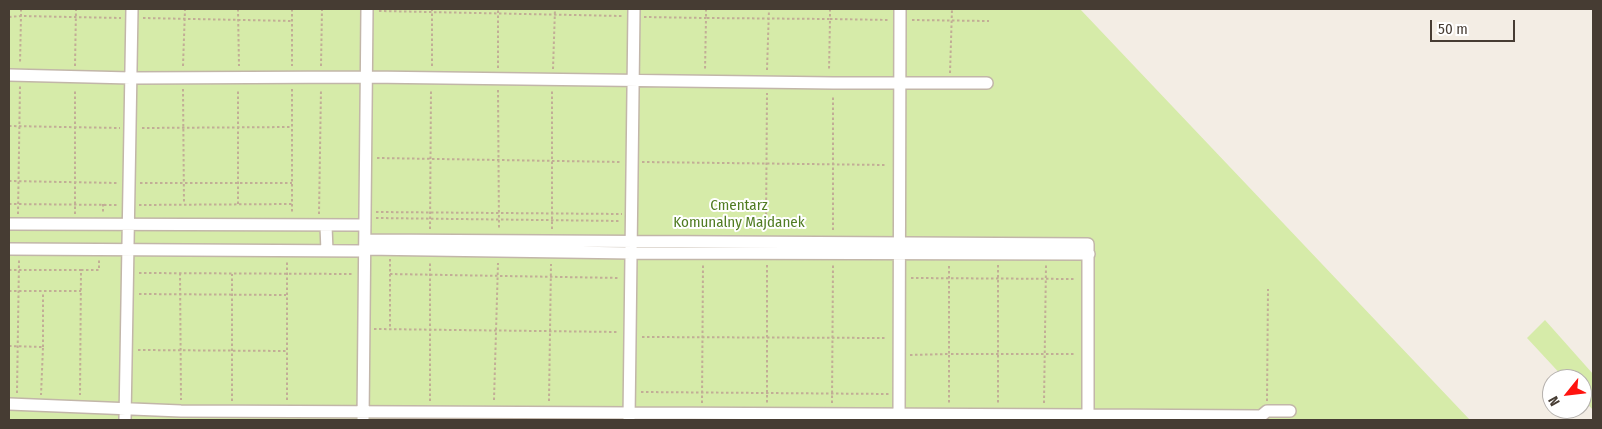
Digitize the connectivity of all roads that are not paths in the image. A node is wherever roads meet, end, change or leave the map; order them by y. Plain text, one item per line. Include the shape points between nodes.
1 (900, 9) edge
2 (367, 10) edge
3 (132, 13) edge
4 (634, 13) edge
5 (14, 75) edge
6 (368, 77) junction
7 (131, 78) junction
8 (633, 81) junction
9 (987, 83) dead end
10 (899, 84) junction
11 (365, 218) junction
12 (14, 224) edge
13 (127, 224) junction
14 (323, 226) junction
15 (431, 245) junction
16 (365, 247) junction
17 (631, 247) junction
18 (766, 247) junction
19 (900, 248) junction
20 (14, 249) edge
21 (127, 250) junction
22 (326, 252) junction
23 (1089, 254) junction
24 (13, 404) edge
25 (1290, 411) dead end
26 (125, 414) edge
27 (363, 415) edge
28 (629, 416) edge
29 (899, 417) edge
30 (1088, 417) edge

1 - 10 street
2 - 6 street
3 - 7 street
4 - 8 street
5 - 7 street
6 - 7 street
6 - 8 street
6 - 11 street
7 - 13 street
8 - 10 street
8 - 17 street
9 - 10 street
10 - 19 street
11 - 14 street
11 - 16 street
12 - 13 street
13 - 14 street
13 - 21 street
14 - 22 street
15 - 16 street
15 - 16 street via 390,250
15 - 17 street
16 - 22 street
16 - 27 street
17 - 18 street
17 - 18 street via 703,252
17 - 28 street
18 - 19 street
19 - 23 street via 949,253
19 - 23 street via 1088,244
19 - 29 street
20 - 21 street
21 - 22 street
21 - 26 street
23 - 30 street
24 - 26 street via 79,406
25 - 30 street via 1267,411 1260,416
26 - 27 street via 286,410
27 - 28 street via 494,410
28 - 29 street via 702,413
29 - 30 street via 998,414

